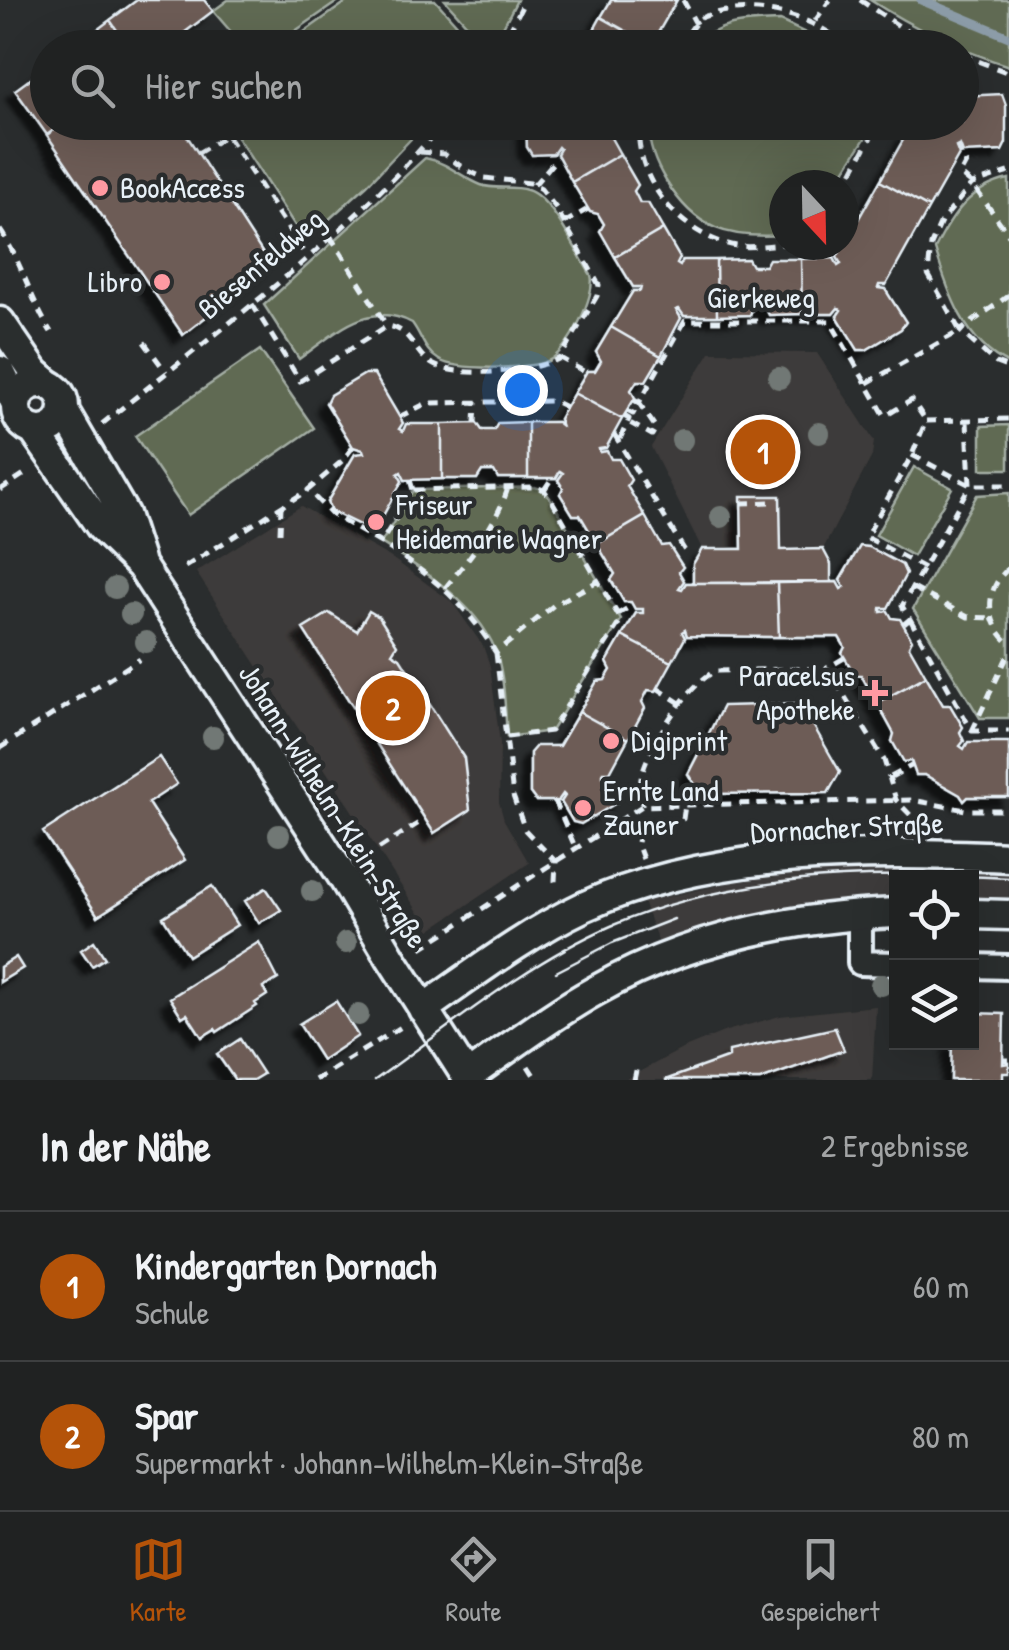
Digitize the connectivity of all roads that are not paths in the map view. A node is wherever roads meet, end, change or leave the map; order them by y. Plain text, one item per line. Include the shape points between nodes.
1 (0, 322) edge
2 (0, 371) edge
3 (46, 384) junction
4 (16, 404) junction
5 (64, 411) junction
6 (34, 431) junction
7 (141, 566) junction
8 (1009, 858) edge
9 (889, 913) edge
10 (860, 914) junction
11 (979, 914) edge
12 (1009, 915) edge
13 (889, 964) edge
14 (979, 966) edge
15 (1009, 967) edge
16 (423, 1009) junction
17 (468, 1078) edge

1 - 3 street, Johann-Wilhelm-Klein-Straße
2 - 4 street, Johann-Wilhelm-Klein-Straße
3 - 4 street via 26,388
3 - 5 street, Johann-Wilhelm-Klein-Straße via 62,395
4 - 6 street, Johann-Wilhelm-Klein-Straße via 21,422
5 - 6 street via 55,427
5 - 7 street, Johann-Wilhelm-Klein-Straße via 124,514
6 - 7 street, Johann-Wilhelm-Klein-Straße via 101,527
7 - 16 street, Johann-Wilhelm-Klein-Straße
8 - 16 street, Dornacher Straße via 786,859 644,884 552,923
9 - 10 street
10 - 13 street via 860,963
10 - 17 street via 754,930 660,958 592,993
11 - 12 street
14 - 15 street
16 - 17 street, Johann-Wilhelm-Klein-Straße

